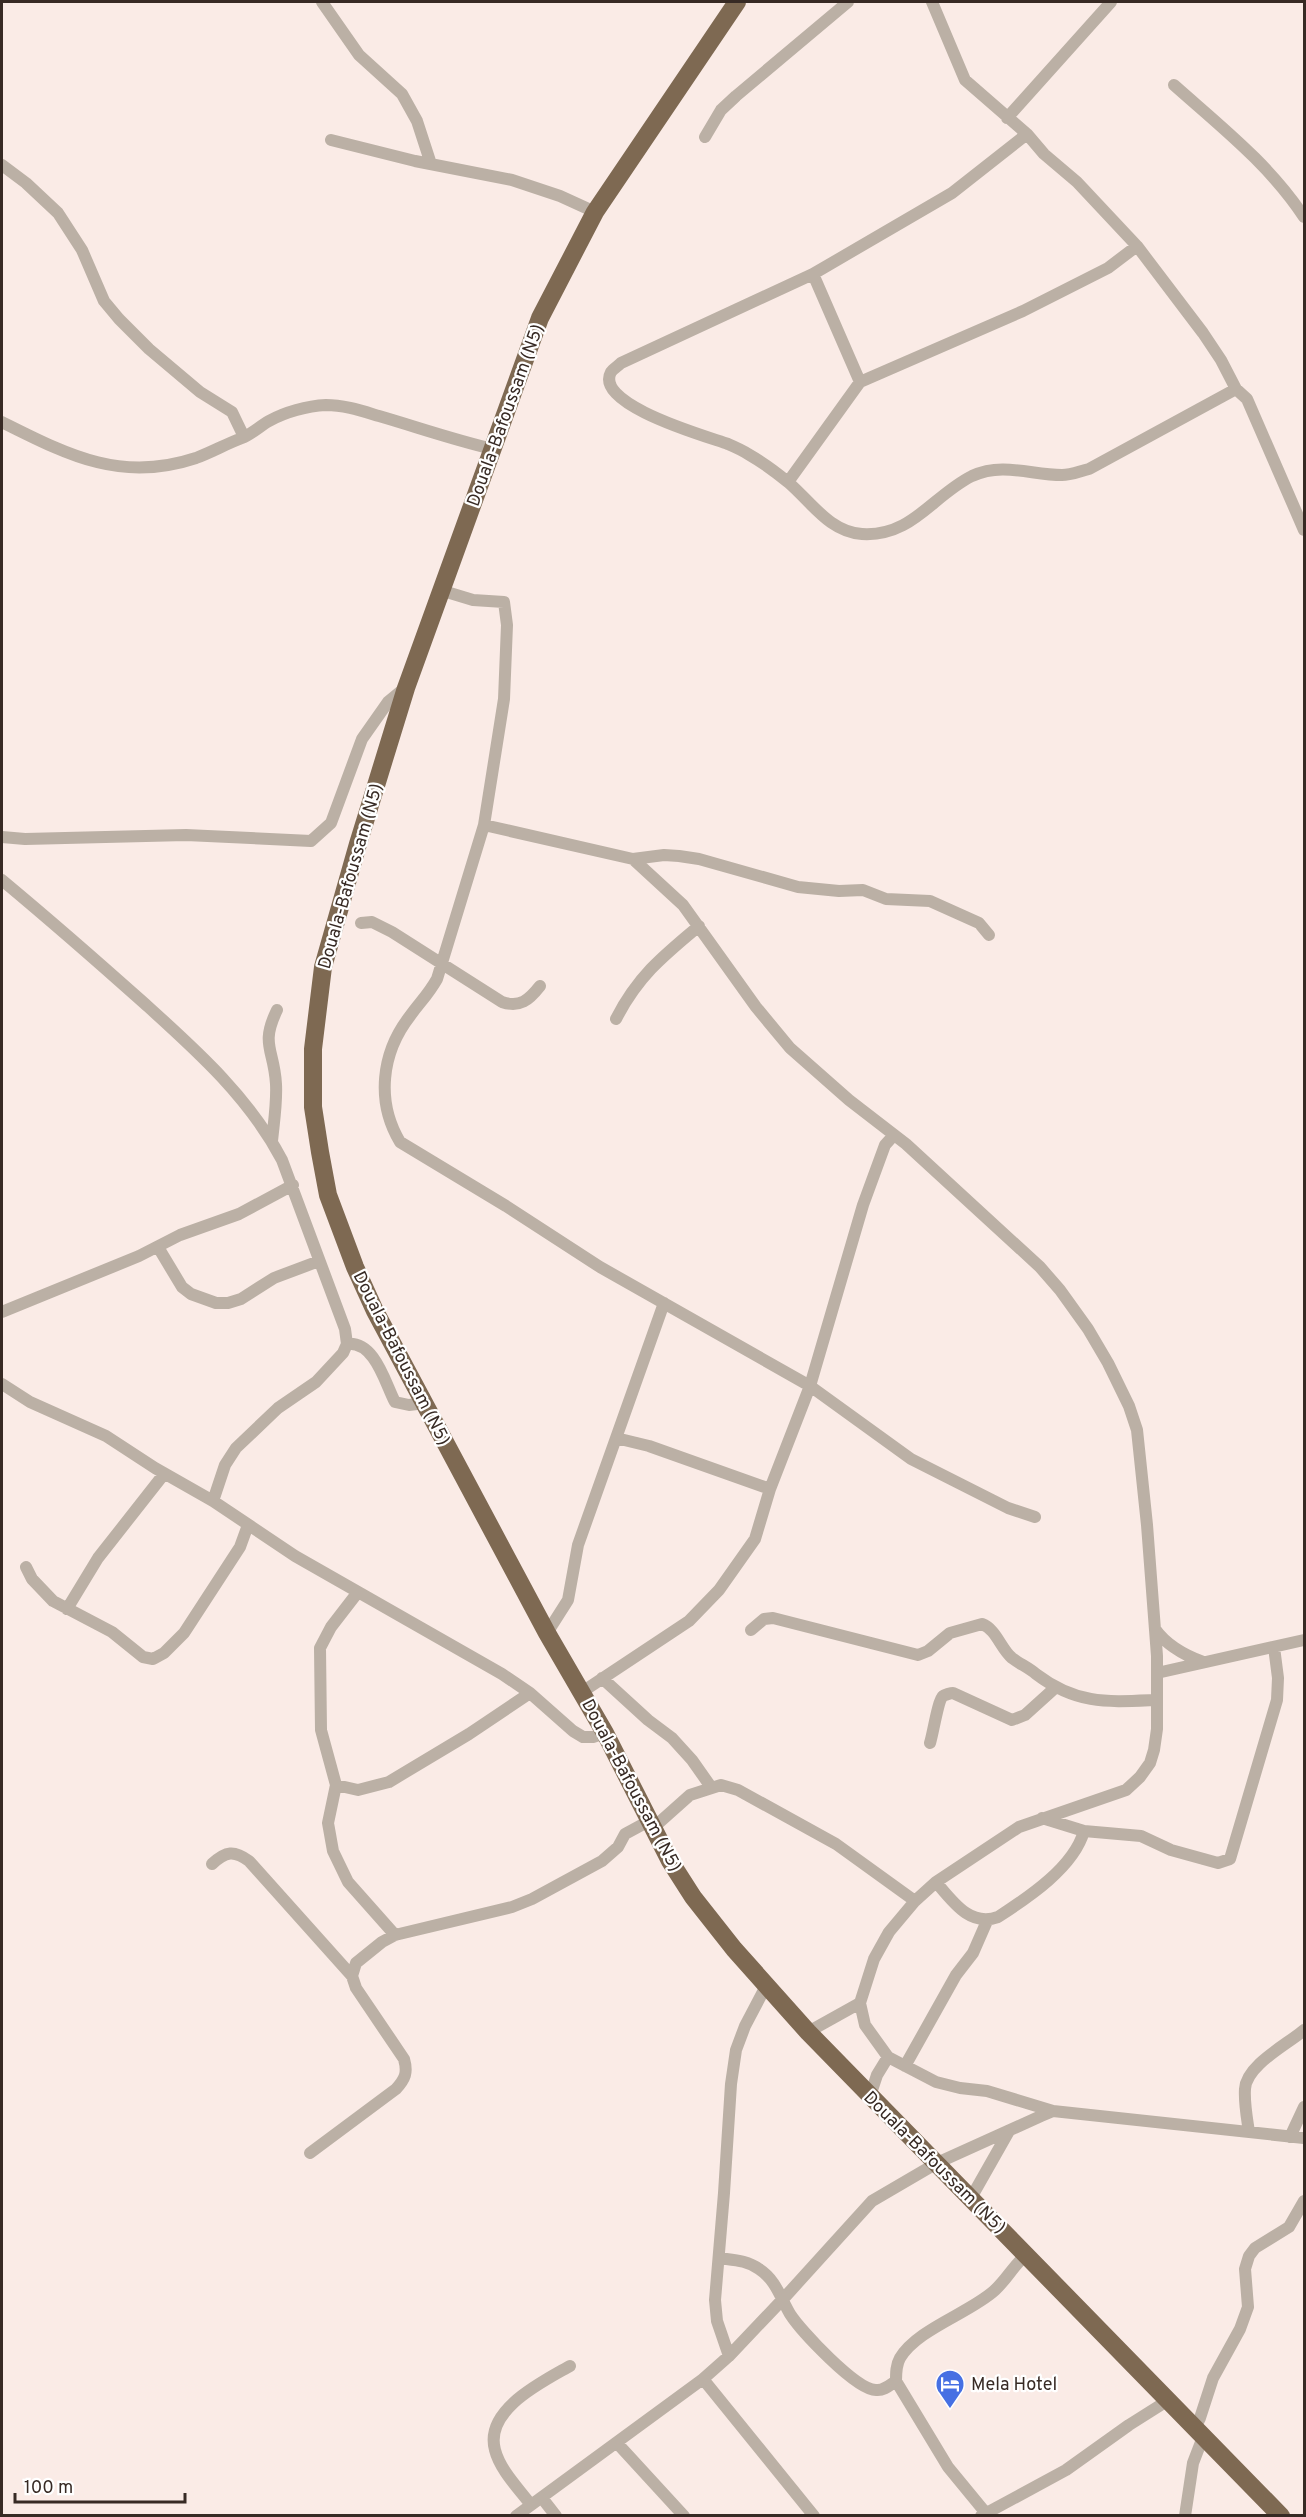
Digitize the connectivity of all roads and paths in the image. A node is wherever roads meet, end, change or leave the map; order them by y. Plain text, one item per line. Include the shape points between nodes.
1 (322, 2) edge
2 (738, 2) edge
3 (848, 2) edge
4 (932, 2) edge
5 (1111, 2) edge
6 (1174, 85) dead end
7 (1007, 118) junction
8 (1027, 134) junction
9 (705, 137) dead end
10 (331, 140) dead end
11 (430, 164) junction
12 (2, 165) edge
13 (595, 212) junction
14 (1305, 217) edge
15 (1137, 246) junction
16 (813, 274) junction
17 (860, 382) junction
18 (1236, 389) junction
19 (2, 422) edge
20 (244, 437) junction
21 (493, 449) junction
22 (788, 482) junction
23 (1305, 530) edge
24 (440, 590) junction
25 (406, 688) junction
26 (484, 825) junction
27 (2, 837) edge
28 (633, 860) junction
29 (2, 880) edge
30 (361, 923) dead end
31 (699, 926) junction
32 (989, 935) dead end
33 (442, 964) junction
34 (540, 986) dead end
35 (277, 1010) dead end
36 (616, 1019) dead end
37 (894, 1135) junction
38 (272, 1141) junction
39 (293, 1185) junction
40 (158, 1247) junction
41 (319, 1262) junction
42 (664, 1303) junction
43 (2, 1312) edge
44 (347, 1344) junction
45 (2, 1384) edge
46 (810, 1386) junction
47 (425, 1403) junction
48 (616, 1438) junction
49 (164, 1474) junction
50 (770, 1489) junction
51 (213, 1501) junction
52 (1035, 1517) dead end
53 (248, 1525) junction
54 (26, 1567) dead end
55 (358, 1592) junction
56 (67, 1609) junction
57 (1155, 1628) junction
58 (752, 1630) dead end
59 (548, 1633) junction
60 (1305, 1640) edge
61 (1274, 1647) junction
62 (1203, 1662) junction
63 (1157, 1673) junction
64 (602, 1678) junction
65 (1056, 1687) junction
66 (582, 1692) junction
67 (530, 1693) junction
68 (1156, 1701) junction
69 (605, 1733) junction
70 (930, 1743) dead end
71 (336, 1785) junction
72 (711, 1787) junction
73 (1041, 1817) junction
74 (651, 1824) junction
75 (1084, 1831) junction
76 (212, 1864) dead end
77 (936, 1882) junction
78 (915, 1900) junction
79 (987, 1921) junction
80 (395, 1935) junction
81 (352, 1976) junction
82 (766, 1986) junction
83 (860, 2003) junction
84 (1305, 2030) edge
85 (808, 2032) junction
86 (888, 2057) junction
87 (905, 2066) junction
88 (870, 2096) junction
89 (1305, 2106) edge
90 (1053, 2111) junction
91 (1009, 2131) junction
92 (1249, 2132) junction
93 (1290, 2137) junction
94 (1305, 2138) edge
95 (310, 2153) dead end
96 (937, 2163) junction
97 (971, 2198) junction
98 (1305, 2201) edge
99 (1026, 2254) junction
100 (719, 2258) junction
101 (783, 2298) junction
102 (729, 2356) junction
103 (570, 2366) dead end
104 (703, 2379) junction
105 (896, 2381) junction
106 (1167, 2401) junction
107 (1199, 2433) junction
108 (617, 2443) junction
109 (536, 2502) junction
110 (983, 2514) edge
111 (516, 2516) edge
112 (556, 2516) edge
113 (684, 2516) edge
114 (814, 2516) edge
115 (1185, 2516) edge
116 (1281, 2516) edge

1 - 11 street via 359,56 402,94 417,121
2 - 13 highway, Douala-Bafoussam (N5)
3 - 9 street via 721,110
4 - 7 street via 965,80
5 - 7 street
6 - 14 street via 1259,162
7 - 8 street
8 - 15 street
8 - 16 street via 952,194
10 - 11 street
11 - 13 street via 538,187
12 - 20 street via 58,213 82,250 104,301 119,319 200,392 232,412
13 - 21 highway, Douala-Bafoussam (N5) via 540,318
15 - 17 street via 1108,268 1023,311
15 - 18 street via 1203,333
16 - 17 street
16 - 22 street via 621,363 609,378 619,395 651,416 729,444
17 - 22 street
18 - 22 street via 1089,469 1062,475 1015,468 973,476 892,531 862,534 832,524
18 - 23 street via 1246,399
19 - 20 street via 61,452 120,468 176,463
20 - 21 street via 271,420 326,405 350,408
21 - 24 highway, Douala-Bafoussam (N5)
24 - 25 highway, Douala-Bafoussam (N5)
24 - 26 street via 473,600 504,602 504,699
25 - 27 street via 388,702 362,739 331,823 311,841 186,835
25 - 47 highway, Douala-Bafoussam (N5) via 323,967 312,1049 313,1107 328,1195 355,1267
26 - 28 street
26 - 33 street
28 - 31 street via 683,905
28 - 32 street via 679,856 798,887 863,890 886,899 930,901 979,923
29 - 38 street via 206,1059
30 - 33 street via 372,922 392,932
31 - 36 street via 648,969
31 - 37 street via 790,1048
33 - 34 street via 513,1006 532,996
33 - 42 street via 427,998 398,1035 384,1073 391,1126 400,1142
35 - 38 street via 268,1037 277,1095
37 - 46 street via 885,1145 863,1205
37 - 57 street via 1041,1266 1108,1363 1137,1430
38 - 39 street
39 - 40 street via 239,1214
39 - 41 street
40 - 41 street via 182,1287 216,1302 241,1299 274,1278
40 - 43 street
41 - 44 street
42 - 46 street
42 - 48 street
44 - 47 street via 353,1343 368,1352 395,1402 409,1406
44 - 51 street via 316,1382 278,1408 236,1448 225,1465
45 - 49 street via 30,1402 106,1436
46 - 50 street
46 - 52 street via 911,1459 999,1504
47 - 59 highway, Douala-Bafoussam (N5)
48 - 50 street
48 - 59 street via 578,1545 568,1600
49 - 51 street
49 - 56 street via 98,1558
50 - 64 street via 755,1539 719,1590 689,1621
51 - 53 street
53 - 55 street
53 - 56 street via 240,1548 179,1640 153,1659 142,1657 112,1632
54 - 56 street via 40,1590
55 - 67 street
55 - 71 street via 320,1648 321,1730
57 - 62 street via 1177,1651
57 - 63 street
58 - 65 street via 764,1619 773,1618 918,1655 950,1633 982,1624 1013,1659
59 - 66 highway, Douala-Bafoussam (N5)
60 - 61 street
61 - 62 street
61 - 75 street via 1277,1700 1230,1858 1218,1863 1171,1850 1141,1836
62 - 63 street
63 - 68 street
64 - 66 street
64 - 72 street via 672,1738
65 - 68 street via 1089,1701
65 - 70 street via 1025,1715 1012,1720 953,1693 944,1695
66 - 69 highway, Douala-Bafoussam (N5)
67 - 69 street via 583,1737
67 - 71 street via 388,1782 358,1790
68 - 73 street via 1155,1750 1140,1777 1126,1790
69 - 74 highway, Douala-Bafoussam (N5)
71 - 80 street via 328,1823 336,1862 348,1882
72 - 74 street via 690,1795
72 - 78 street via 721,1785 738,1790 778,1811 836,1844
73 - 75 street
73 - 77 street via 999,1838
74 - 80 street via 625,1834 618,1847 602,1861 532,1899
74 - 82 highway, Douala-Bafoussam (N5) via 693,1898
75 - 79 street via 1077,1850 1063,1867 1009,1910
76 - 81 street via 230,1852 249,1861
77 - 78 street
77 - 79 street via 962,1910
78 - 83 street via 873,1959
79 - 87 street via 973,1953 956,1975
80 - 81 street via 356,1963
81 - 95 street via 365,2003 405,2059 405,2080
82 - 85 highway, Douala-Bafoussam (N5)
82 - 100 street via 736,2050 730,2084
83 - 85 street
83 - 86 street via 865,2025
84 - 92 street via 1252,2070 1246,2080
85 - 88 highway, Douala-Bafoussam (N5)
86 - 87 street
86 - 88 street via 876,2075
87 - 90 street via 936,2082 987,2091
88 - 96 highway, Douala-Bafoussam (N5)
89 - 93 street
90 - 91 street
90 - 92 street
91 - 96 street
91 - 97 street
92 - 93 street
93 - 94 street
96 - 97 highway, Douala-Bafoussam (N5)
96 - 101 street via 872,2201
97 - 99 highway, Douala-Bafoussam (N5)
98 - 107 street via 1289,2227 1255,2247 1248,2256 1248,2307 1214,2378
99 - 105 street via 996,2289 912,2344 900,2358
99 - 106 highway, Douala-Bafoussam (N5)
100 - 101 street via 748,2262 760,2269
100 - 102 street via 717,2322
101 - 102 street
101 - 105 street via 807,2335 854,2380 876,2390 888,2388
102 - 104 street
103 - 109 street via 528,2390 500,2416 493,2437 495,2452 506,2472
104 - 108 street
104 - 114 street
105 - 110 street via 948,2467
106 - 107 highway, Douala-Bafoussam (N5)
106 - 110 street via 1066,2470
107 - 115 street
107 - 116 highway, Douala-Bafoussam (N5)
108 - 109 street
108 - 113 street
109 - 111 street
109 - 112 street

